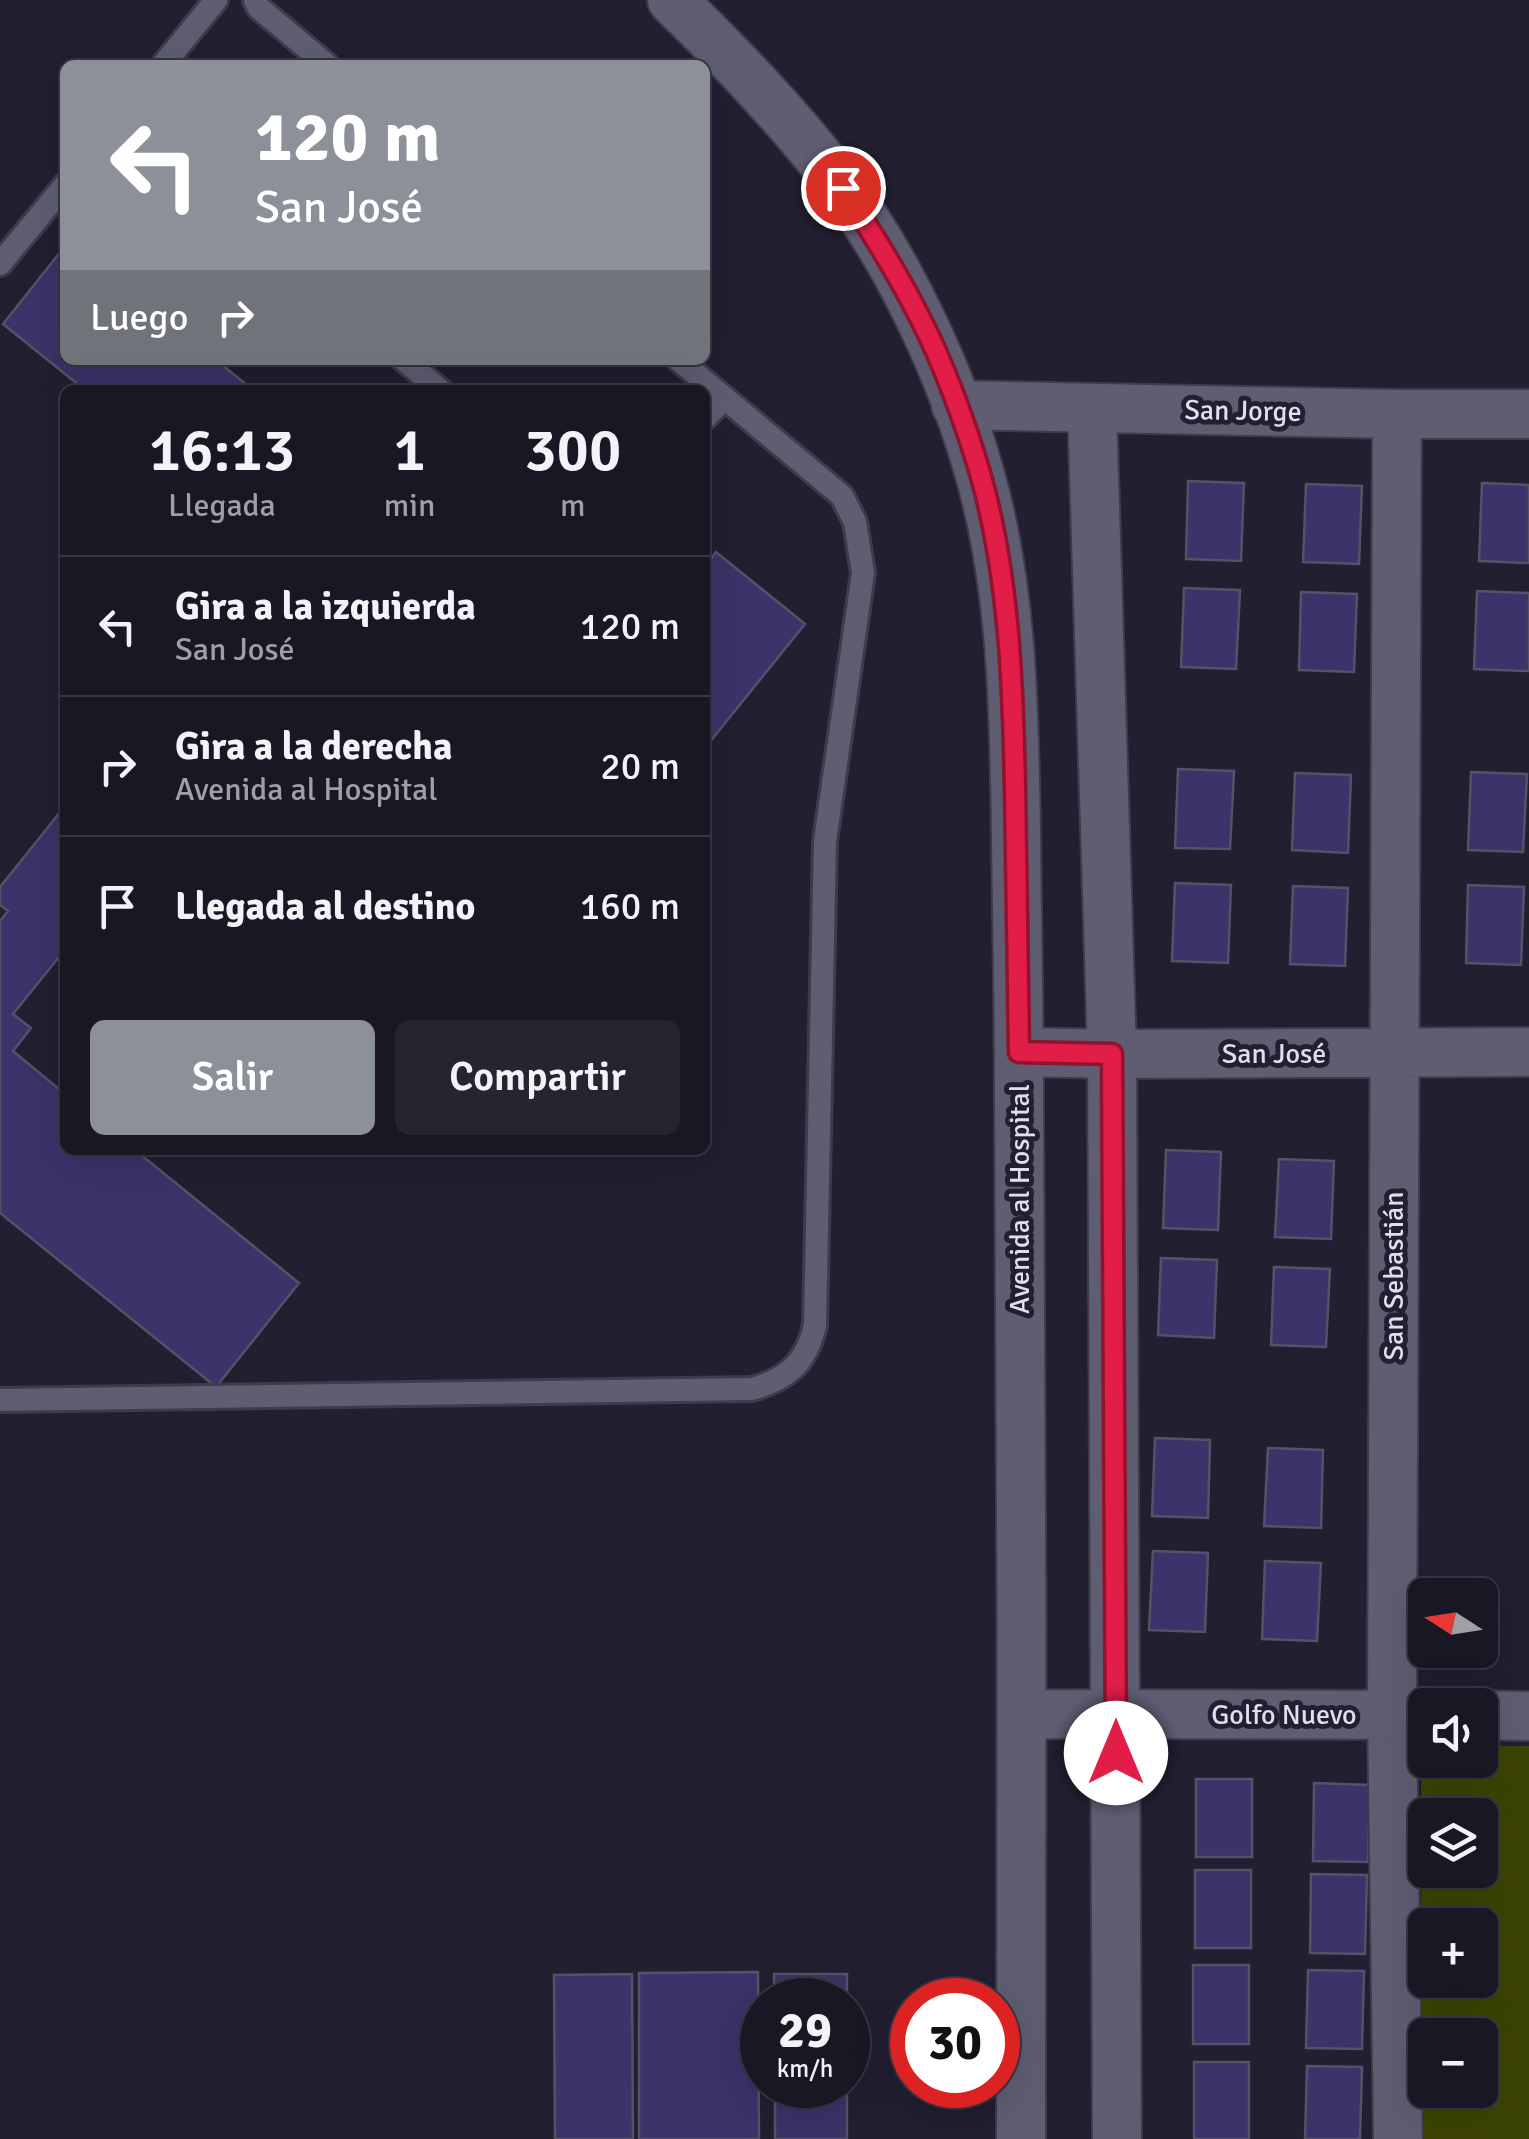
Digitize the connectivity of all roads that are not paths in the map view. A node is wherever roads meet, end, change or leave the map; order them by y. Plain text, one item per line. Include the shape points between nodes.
1 (216, 0) edge
2 (255, 0) edge
3 (672, 0) edge
4 (167, 60) edge
5 (321, 60) edge
6 (60, 191) edge
7 (0, 264) edge
8 (410, 365) edge
9 (685, 365) edge
10 (434, 385) edge
11 (709, 385) edge
12 (710, 386) edge
13 (725, 398) junction
14 (956, 405) junction
15 (1092, 409) junction
16 (710, 413) edge
17 (1397, 414) junction
18 (1529, 414) edge
19 (1019, 1052) junction
20 (1529, 1052) edge
21 (1112, 1054) junction
22 (1395, 1054) junction
23 (0, 1400) edge
24 (1408, 1688) edge
25 (1023, 1714) junction
26 (1116, 1714) junction
27 (1408, 1715) edge
28 (1498, 1715) edge
29 (1529, 1716) edge
30 (1408, 1754) edge
31 (1021, 2139) edge
32 (1117, 2139) edge
33 (1398, 2139) edge

1 - 4 lane
2 - 5 lane
3 - 14 street, Avenida al Hospital via 794,126 843,188 922,322
6 - 7 lane
8 - 10 lane
9 - 11 lane
12 - 13 lane
13 - 16 lane
13 - 23 lane via 842,496 855,522 863,573 825,841 814,1324 806,1354 772,1383 752,1389
14 - 15 street, San Jorge
14 - 19 street, Avenida al Hospital via 980,473 1008,627
15 - 17 street, San Jorge
15 - 21 street
17 - 18 street, San Jorge
17 - 22 street, San Sebastián
19 - 21 street, San José
19 - 25 street, Avenida al Hospital
20 - 22 street, San José
21 - 22 street, San José
21 - 26 street
22 - 24 street, San Sebastián
25 - 26 street, Golfo Nuevo
25 - 31 street, Avenida al Hospital
26 - 27 street, Golfo Nuevo
26 - 32 street
28 - 29 street
30 - 33 street, San Sebastián

